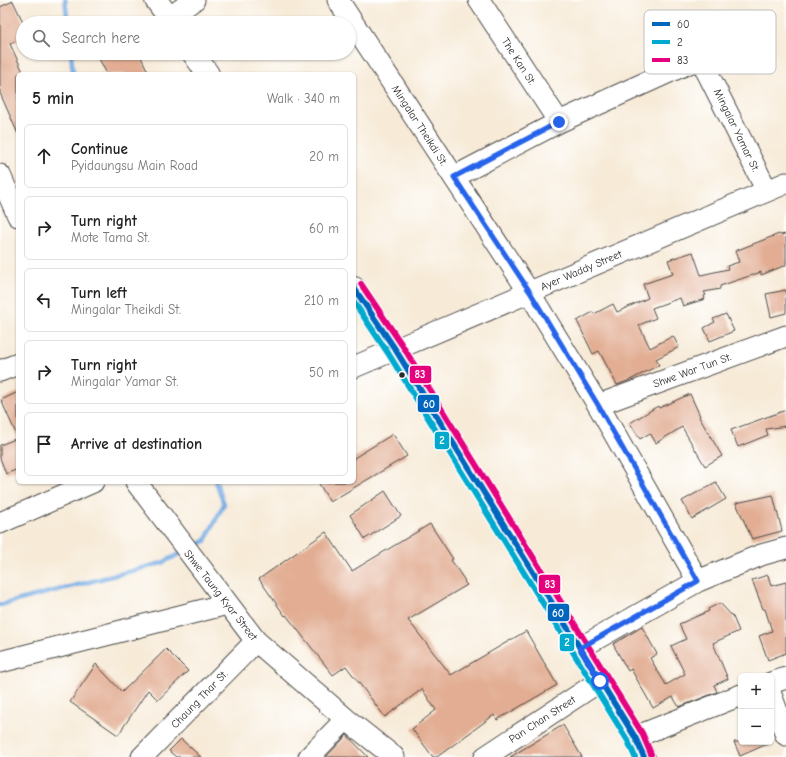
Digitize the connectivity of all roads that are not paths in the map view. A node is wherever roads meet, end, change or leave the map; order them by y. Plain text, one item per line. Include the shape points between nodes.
1 (156, 0) edge
2 (194, 0) edge
3 (338, 0) edge
4 (479, 0) edge
5 (168, 16) edge
6 (176, 16) edge
7 (348, 16) edge
8 (356, 27) edge
9 (198, 60) edge
10 (207, 72) edge
11 (665, 74) edge
12 (708, 74) edge
13 (559, 122) junction
14 (0, 175) edge
15 (454, 177) junction
16 (786, 183) edge
17 (767, 191) junction
18 (16, 211) edge
19 (356, 291) edge
20 (530, 292) junction
21 (786, 336) edge
22 (395, 349) junction
23 (16, 365) edge
24 (356, 366) edge
25 (0, 371) edge
26 (598, 405) junction
27 (88, 484) edge
28 (137, 484) edge
29 (0, 523) edge
30 (786, 548) edge
31 (698, 581) junction
32 (227, 604) junction
33 (256, 641) junction
34 (580, 648) junction
35 (0, 662) edge
36 (786, 678) edge
37 (600, 681) junction
38 (774, 682) edge
39 (738, 695) edge
40 (774, 703) edge
41 (346, 719) junction
42 (786, 735) edge
43 (635, 736) junction
44 (142, 757) edge
45 (310, 757) edge
46 (394, 757) edge
47 (485, 757) edge
48 (644, 757) edge

1 - 5 main road
2 - 6 street
3 - 7 street, Mingalar Theikdi St.
4 - 13 street, The Kan St.
8 - 15 street, Mingalar Theikdi St.
9 - 10 main road
11 - 13 street, Mingalar Yamar St.
12 - 17 street, Mingalar Yamar St.
13 - 15 street, Mingalar Yamar St.
14 - 18 street
15 - 20 street, Mingalar Theikdi St.
16 - 17 street, Ayer Waddy Street
17 - 20 street, Ayer Waddy Street
19 - 22 main road
20 - 22 street, Ayer Waddy Street
20 - 26 street, Mingalar Theikdi St.
21 - 26 street, Shwe War Tun St.
22 - 24 street, Ayer Waddy Street
22 - 34 main road
23 - 25 street
26 - 31 street, Mingalar Theikdi St.
27 - 29 street
28 - 32 street, Shwe Taung Kyar Street
30 - 31 street via 761,555
31 - 34 street
32 - 33 street, Shwe Taung Kyar Street
32 - 35 street
33 - 41 street, Shwe Taung Kyar Street
33 - 44 street, Chaung Thar St.
34 - 37 main road
36 - 38 street
37 - 43 main road
37 - 47 street, Pan Chan Street
39 - 43 street
40 - 42 street
41 - 45 street
41 - 46 street, Shwe Taung Kyar Street
43 - 48 main road

